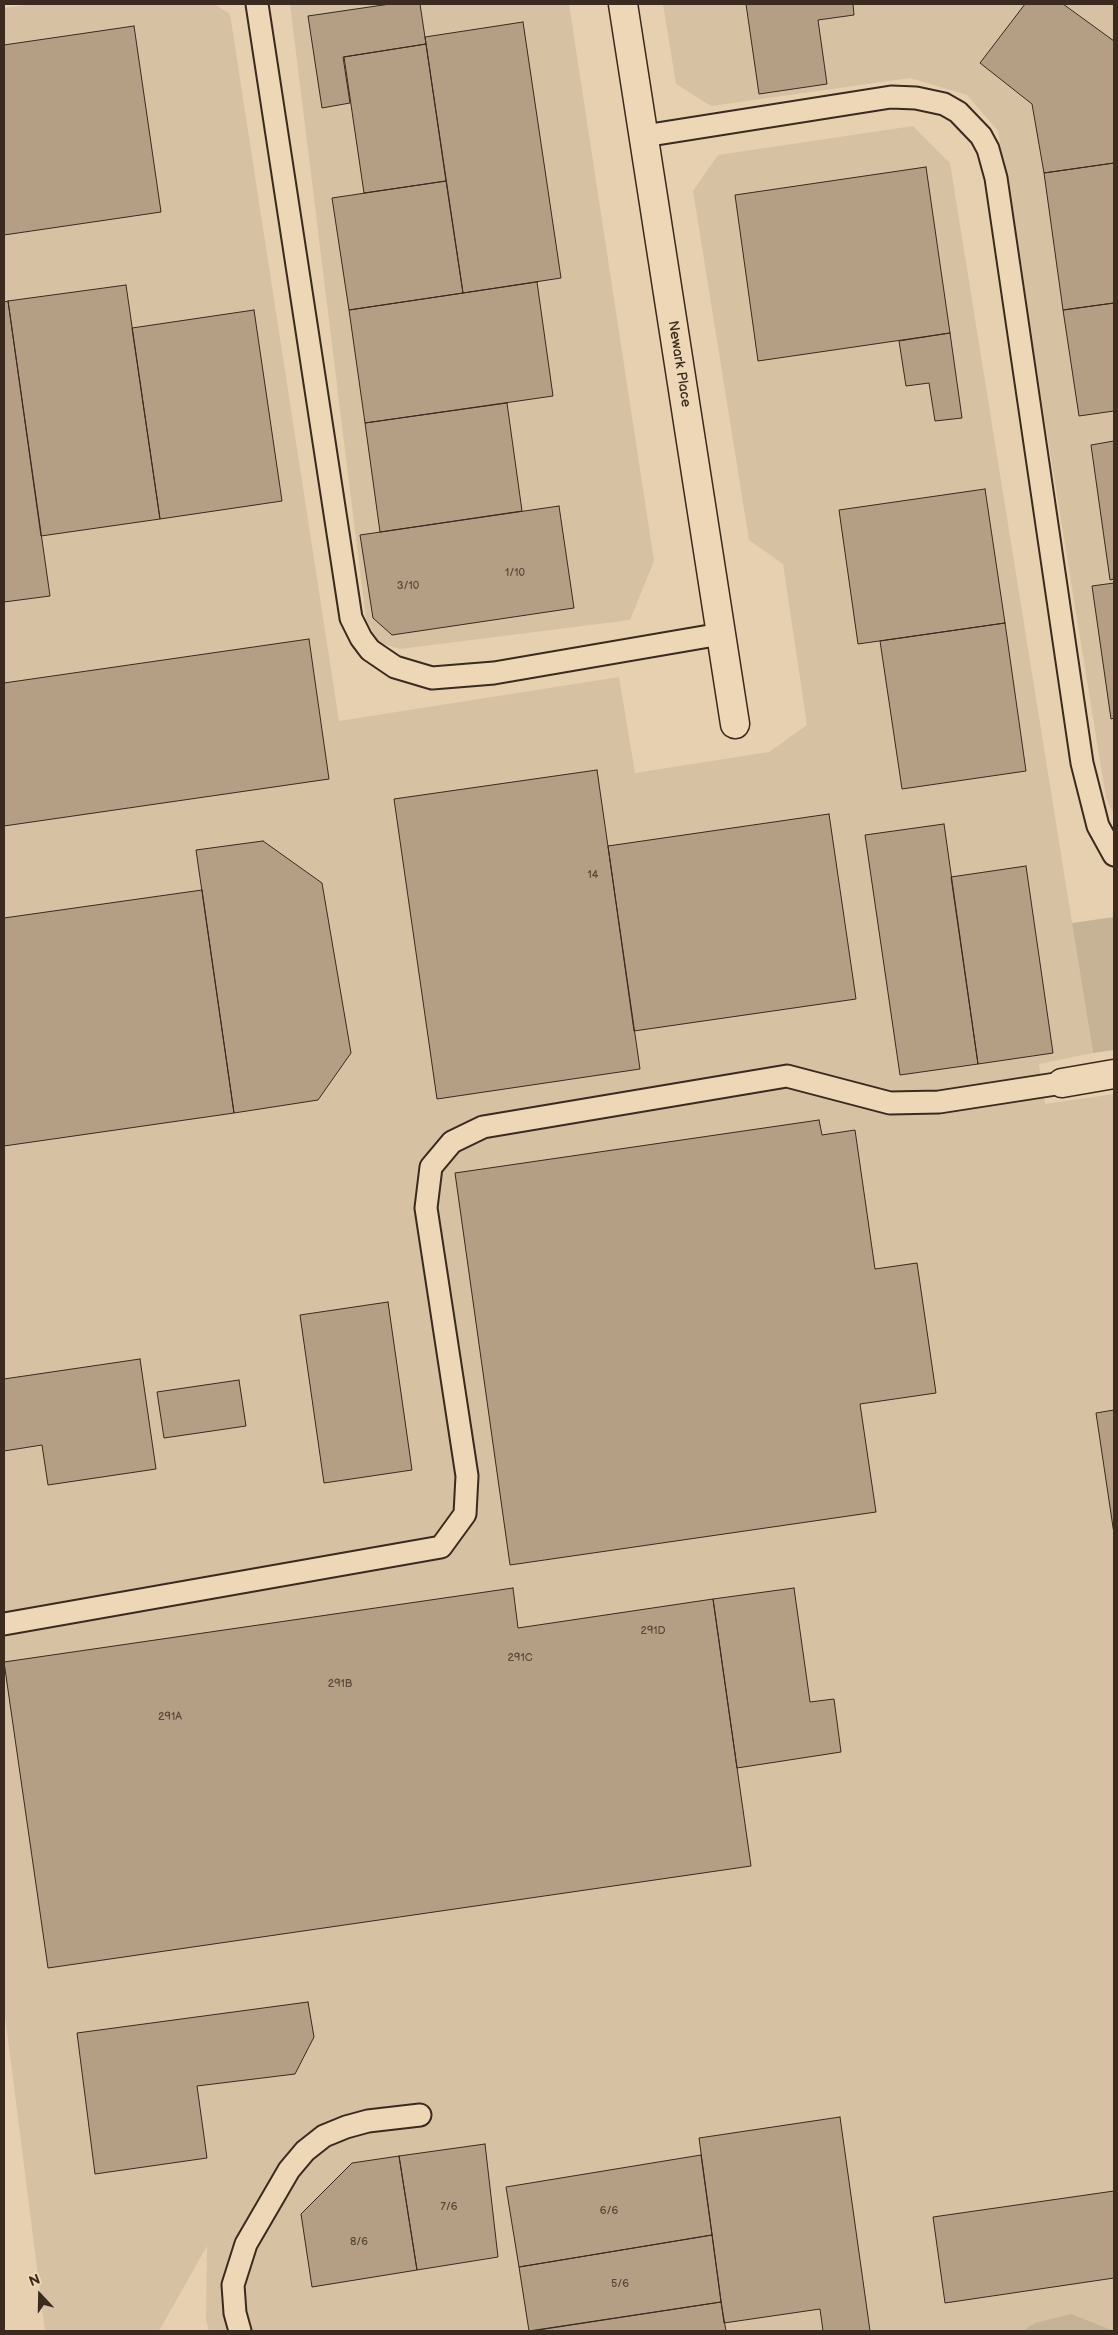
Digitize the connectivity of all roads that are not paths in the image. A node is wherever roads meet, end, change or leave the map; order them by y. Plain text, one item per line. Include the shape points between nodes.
1 (257, 4) edge
2 (623, 4) edge
3 (644, 136) junction
4 (720, 634) junction
5 (734, 724) dead end
6 (1114, 855) edge
7 (1114, 1074) edge
8 (1062, 1082) joint
9 (4, 1624) edge
10 (420, 2115) dead end
11 (240, 2331) edge

1 - 4 lane via 351,618 361,638 370,650 395,667 432,678 494,673
2 - 3 street, Newark Place
3 - 4 street, Newark Place
3 - 6 lane via 891,97 944,104 981,136 996,178 1082,762 1098,826
4 - 5 street, Newark Place
7 - 8 street
8 - 9 lane via 939,1102 890,1102 787,1076 475,1130 452,1142 431,1167 426,1208 468,1476 465,1514 442,1547
10 - 11 lane via 368,2121 324,2136 289,2170 246,2244 233,2285

